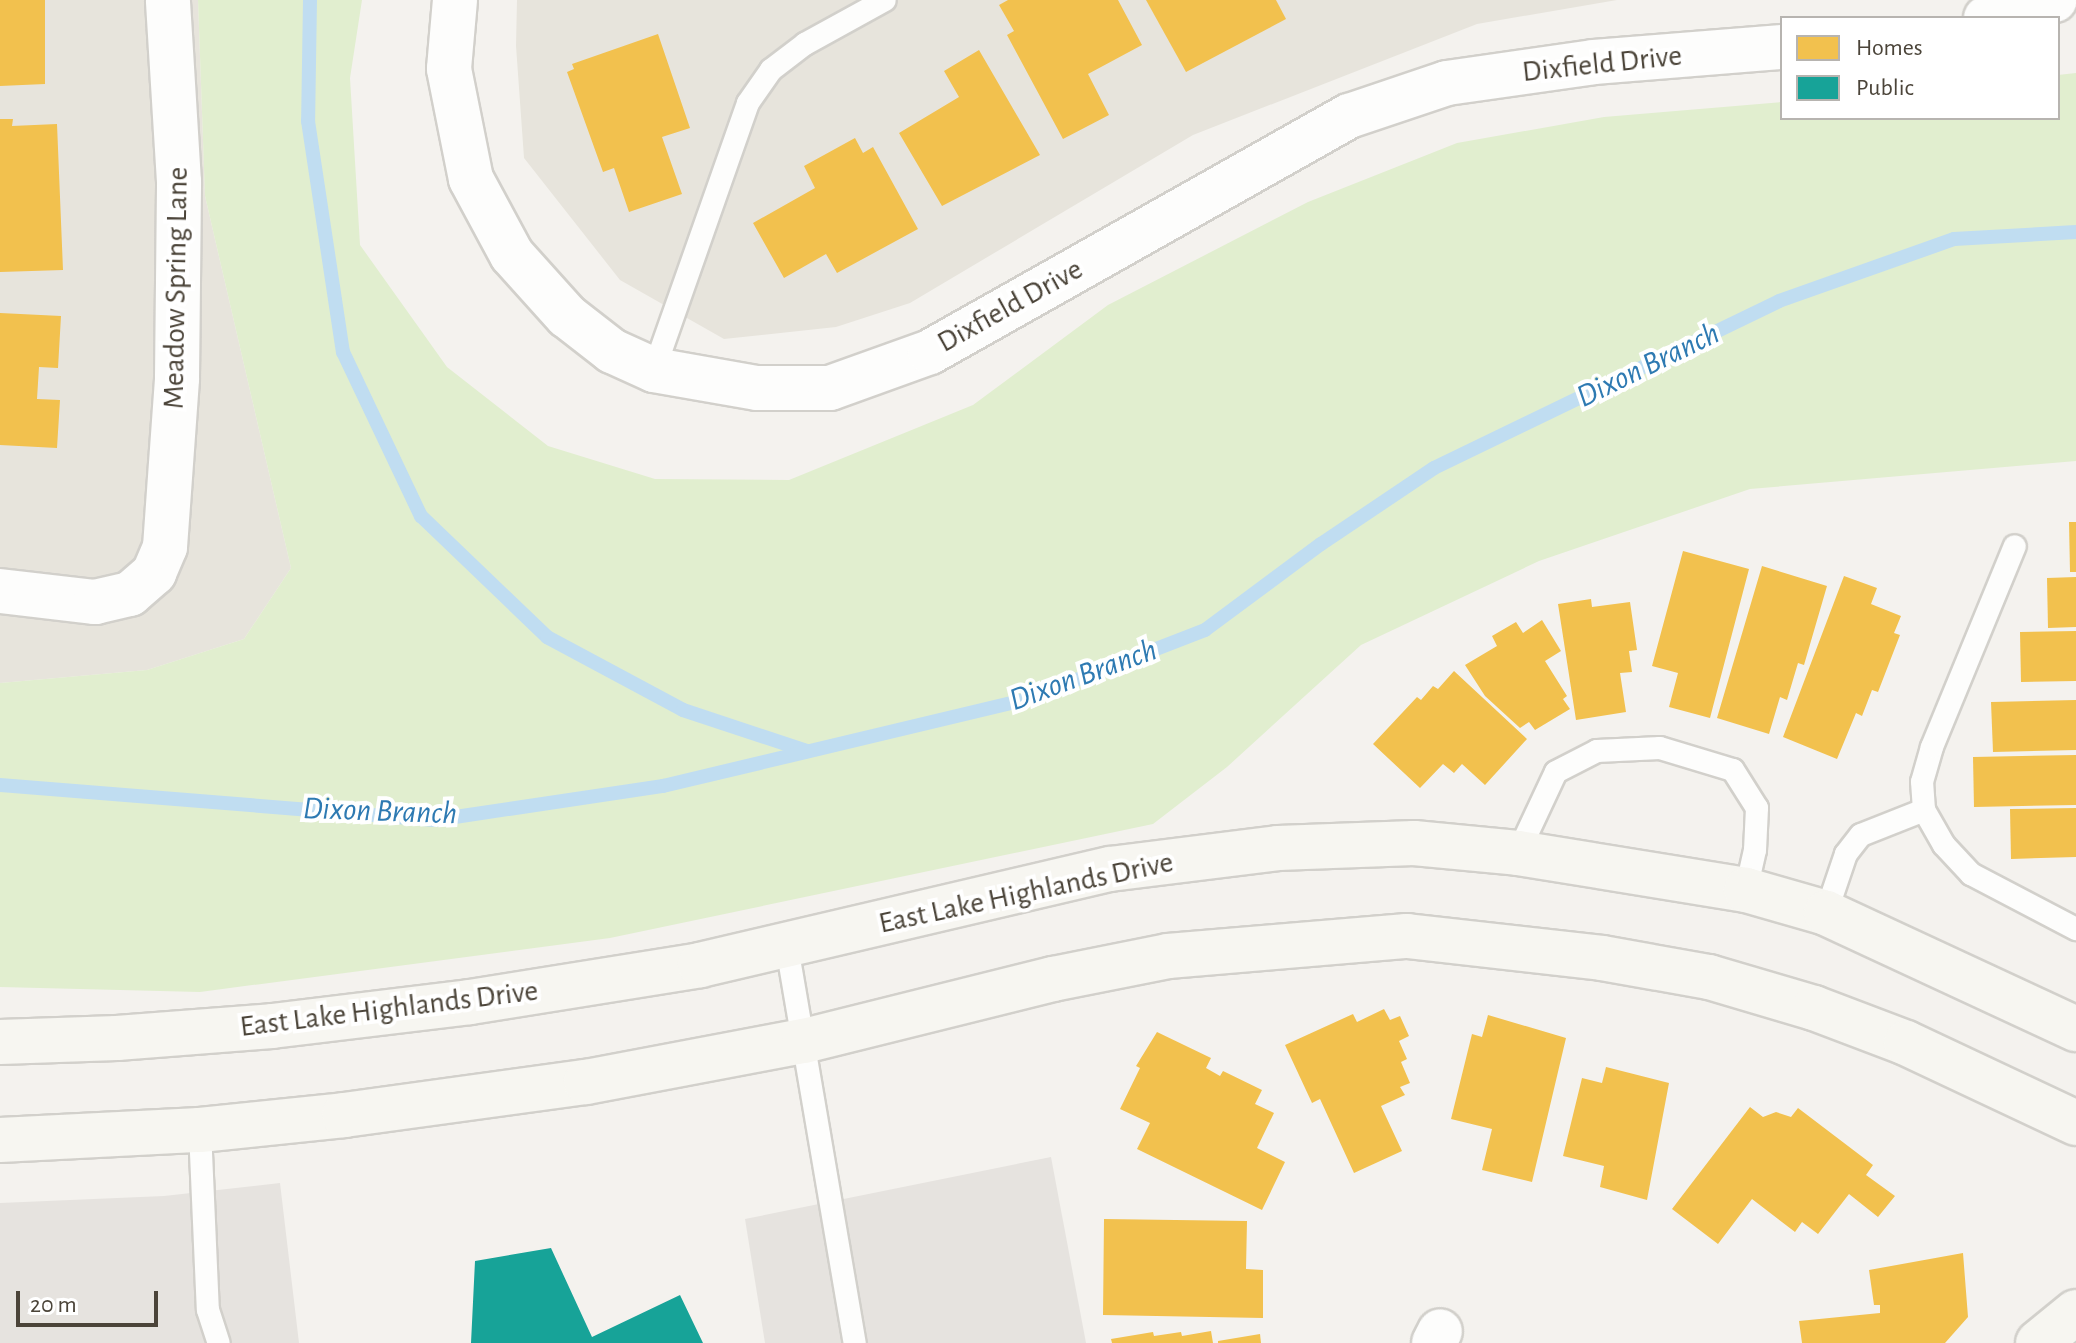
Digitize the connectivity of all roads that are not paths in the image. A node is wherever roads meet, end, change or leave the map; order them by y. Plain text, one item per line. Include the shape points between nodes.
1 (168, 0) edge
2 (455, 0) edge
3 (885, 0) edge
4 (2055, 0) edge
5 (1994, 16) edge
6 (1780, 47) edge
7 (654, 370) junction
8 (2015, 546) dead end
9 (0, 591) edge
10 (1924, 810) junction
11 (1518, 853) junction
12 (1746, 890) junction
13 (1826, 913) junction
14 (2076, 929) edge
15 (787, 947) junction
16 (2076, 1029) edge
17 (804, 1041) junction
18 (0, 1042) edge
19 (2076, 1123) edge
20 (200, 1130) junction
21 (0, 1140) edge
22 (2076, 1312) edge
23 (219, 1343) edge
24 (855, 1343) edge
25 (2038, 1343) edge

1 - 9 street, Meadow Spring Lane via 179,182 177,378 165,547 154,573 130,594 95,602
2 - 7 street, Dixfield Drive via 449,69 471,179 512,255 567,316 612,351
3 - 7 lane via 805,44 771,70 748,103
4 - 5 street
6 - 7 street, Dixfield Drive via 1594,62 1447,83 1349,116 930,352 830,388 757,388
8 - 10 lane via 1932,747 1922,782
10 - 13 lane via 1861,835 1846,854
10 - 14 lane via 1944,845 1971,874
11 - 12 main road, East Lake Highlands Drive
11 - 12 lane via 1556,772 1597,751 1660,748 1733,770 1757,808
11 - 15 main road, East Lake Highlands Drive via 1414,843 1278,848 1141,865
12 - 13 main road, East Lake Highlands Drive
13 - 16 main road, East Lake Highlands Drive
15 - 17 lane
15 - 18 main road, East Lake Highlands Drive via 455,1004 272,1026
17 - 19 main road via 1168,956 1407,936 1602,958 1709,977 1906,1043
17 - 20 main road via 586,1082
17 - 24 lane
20 - 21 main road
20 - 23 lane via 208,1310
22 - 25 main road

